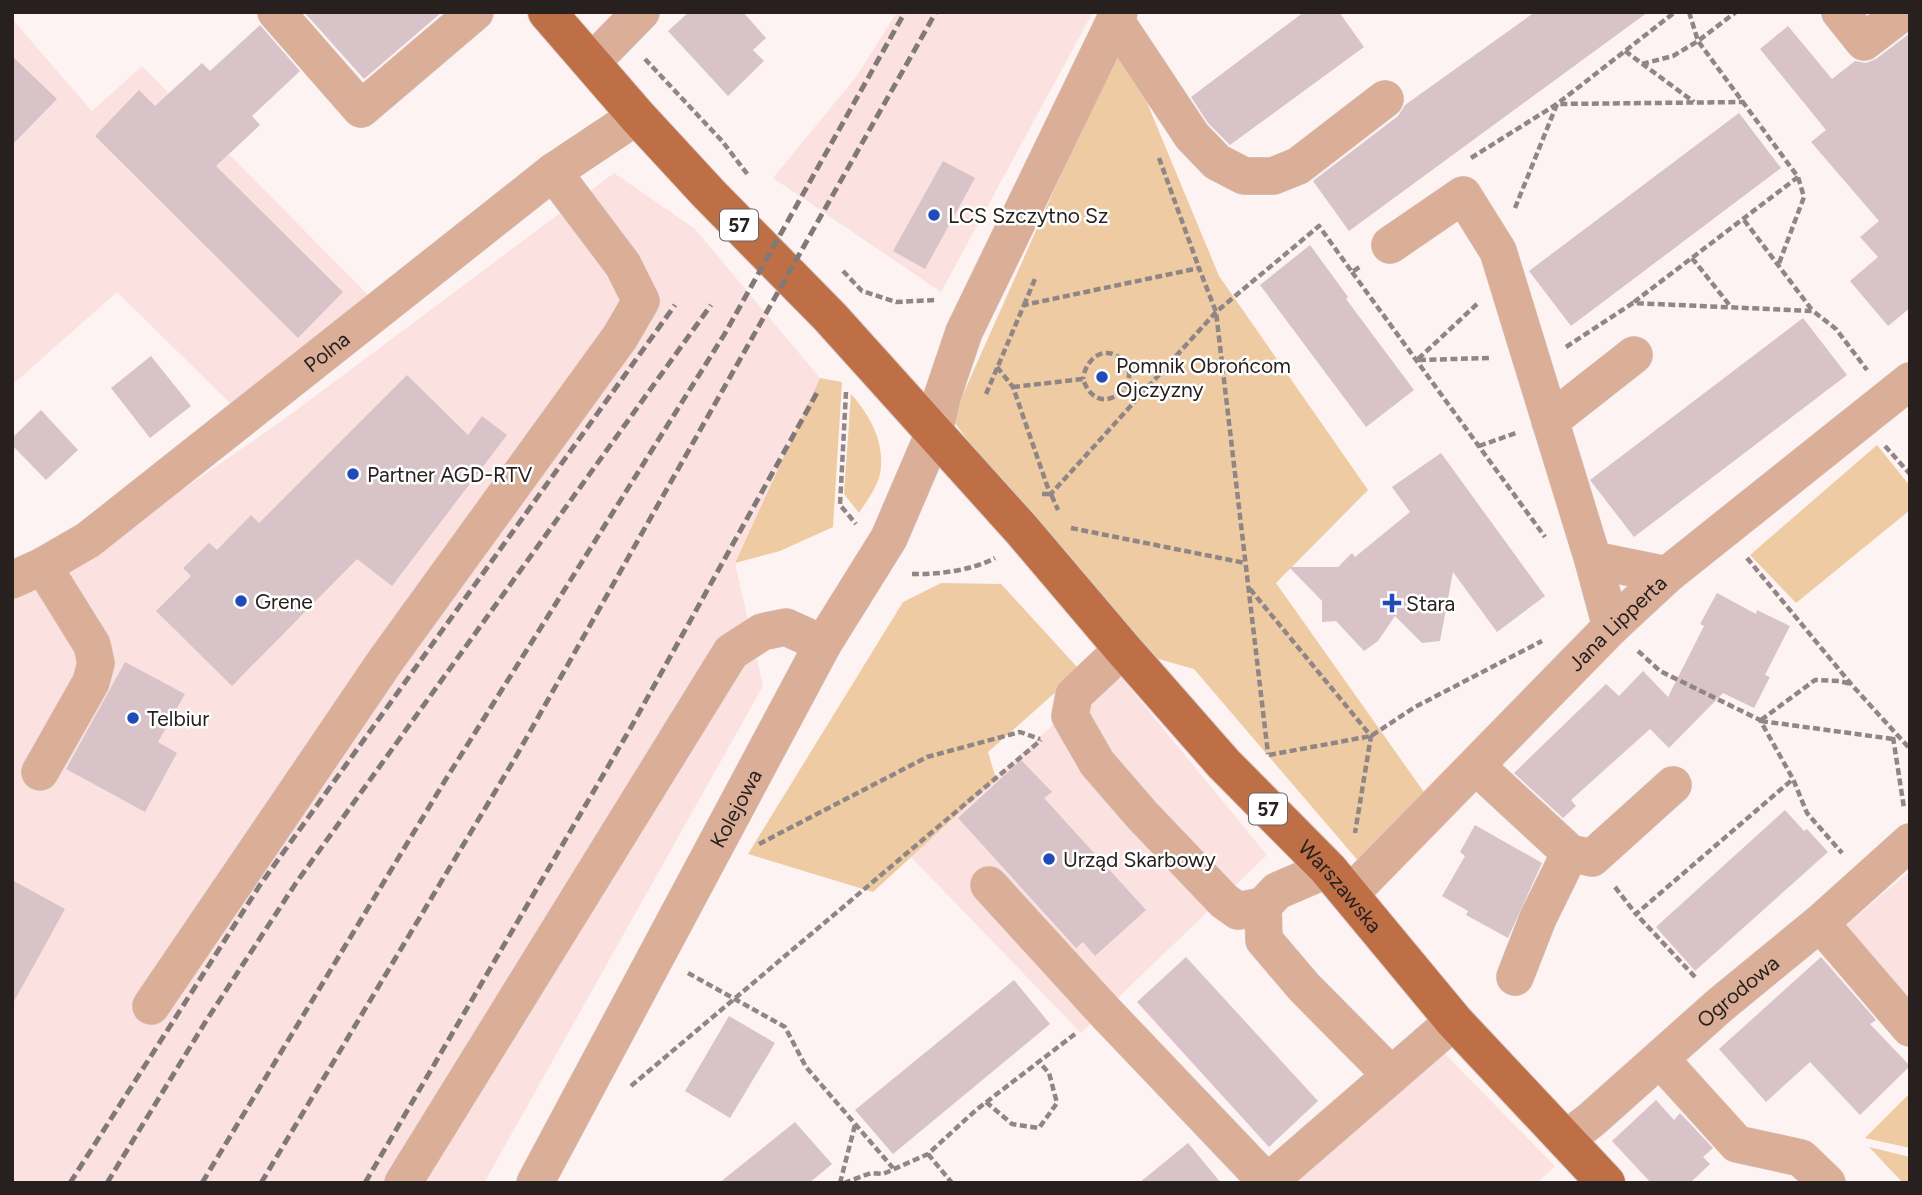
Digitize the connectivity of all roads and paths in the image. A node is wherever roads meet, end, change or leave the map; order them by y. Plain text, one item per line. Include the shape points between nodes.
1 (276, 12) edge
2 (475, 12) edge
3 (547, 12) edge
4 (1675, 12) edge
5 (1689, 12) edge
6 (1736, 12) edge
7 (1840, 12) edge
8 (1903, 12) edge
9 (1117, 16) edge
10 (631, 23) edge
11 (1698, 41) junction
12 (1625, 51) junction
13 (591, 62) junction
14 (1643, 64) junction
15 (1385, 99) dead end
16 (1744, 102) junction
17 (1694, 103) junction
18 (1557, 104) junction
19 (637, 116) junction
20 (1158, 156) dead end
21 (553, 172) junction
22 (1798, 177) junction
23 (753, 182) dead end
24 (1463, 195) junction
25 (1744, 220) junction
26 (1390, 245) joint
27 (1692, 258) junction
28 (1502, 264) junction
29 (836, 265) dead end
30 (1778, 266) junction
31 (1199, 268) junction
32 (1352, 272) junction
33 (935, 300) dead end
34 (1633, 303) junction
35 (1731, 307) junction
36 (1813, 311) junction
37 (1216, 312) junction
38 (1634, 355) dead end
39 (1417, 360) junction
40 (1532, 362) junction
41 (1868, 371) dead end
42 (1083, 379) junction
43 (1910, 381) edge
44 (847, 385) dead end
45 (1013, 387) junction
46 (1550, 421) junction
47 (934, 433) junction
48 (856, 524) dead end
49 (1067, 527) dead end
50 (1723, 528) junction
51 (1593, 560) junction
52 (1245, 563) junction
53 (28, 573) edge
54 (1667, 575) junction
55 (1248, 587) junction
56 (1611, 626) junction
57 (1551, 636) dead end
58 (823, 644) junction
59 (1123, 649) junction
60 (1852, 684) junction
61 (1760, 720) junction
62 (1892, 729) junction
63 (1371, 736) junction
64 (1893, 739) junction
65 (1910, 749) edge
66 (1476, 766) junction
67 (40, 772) dead end
68 (1793, 779) junction
69 (1673, 785) dead end
70 (1353, 841) dead end
71 (1909, 842) edge
72 (755, 846) dead end
73 (1570, 853) junction
74 (1864, 881) junction
75 (1338, 882) junction
76 (989, 885) dead end
77 (1263, 906) junction
78 (1820, 923) junction
79 (679, 968) dead end
80 (1515, 977) dead end
81 (735, 999) junction
82 (1720, 1005) junction
83 (151, 1006) dead end
84 (1105, 1012) junction
85 (1454, 1021) junction
86 (1910, 1028) edge
87 (1660, 1059) junction
88 (1039, 1062) junction
89 (1391, 1074) junction
90 (621, 1094) dead end
91 (986, 1102) junction
92 (855, 1124) junction
93 (1565, 1140) junction
94 (928, 1154) junction
95 (893, 1168) junction
96 (403, 1183) edge
97 (535, 1183) edge
98 (842, 1183) edge
99 (952, 1183) edge
100 (1267, 1183) edge
101 (1606, 1183) edge
102 (1827, 1183) edge

1 - 2 street via 361,109
3 - 13 main road, 57
4 - 12 path
5 - 11 path
6 - 11 path
7 - 8 street via 1864,42
9 - 15 street via 1192,136 1217,162 1244,176 1273,176 1298,166
9 - 47 street, Kolejowa via 964,332
10 - 13 street
10 - 23 path
11 - 14 path via 1673,57
11 - 16 path
12 - 14 path
12 - 18 path
13 - 19 main road, 57
14 - 17 path
16 - 17 path
16 - 22 path
17 - 18 path
18 - 24 path via 1470,159
18 - 28 path
19 - 21 street, Polna
19 - 47 main road, 57
20 - 31 path
21 - 53 street, Polna via 88,540
21 - 83 street via 623,265 641,302 386,660
22 - 25 path
22 - 30 path via 1804,197
24 - 26 street
24 - 28 street
25 - 27 path
25 - 30 path
26 - 32 path
27 - 34 path
27 - 35 path
28 - 39 path
28 - 40 street
29 - 33 path via 862,291 897,302
30 - 36 path
31 - 37 path
31 - 45 path via 1024,305 997,367
32 - 37 path via 1318,226
32 - 39 path
34 - 35 path
34 - 40 path
35 - 36 path
36 - 41 path via 1836,328
37 - 45 path via 1051,494
37 - 52 path
38 - 46 street
39 - 40 path
39 - 51 path via 1544,537
40 - 46 street
42 - 42 path via 1093,396 1113,398 1128,384 1129,373 1118,356 1107,353 1089,361
42 - 45 path
43 - 50 street, Jana Lipperta
44 - 48 path via 840,505
46 - 51 street
47 - 58 street, Kolejowa via 889,538
47 - 59 main road, Warszawska / 57
49 - 52 path
50 - 54 street, Jana Lipperta
50 - 60 path
51 - 54 street
51 - 56 street
52 - 55 path
53 - 67 street via 92,645 96,663 91,682
54 - 56 street, Jana Lipperta
55 - 63 path
55 - 63 path via 1268,755
56 - 61 path via 1660,671
56 - 66 street, Jana Lipperta
57 - 63 path via 1415,707
58 - 96 street via 786,627 762,632 731,652
58 - 97 street, Kolejowa
59 - 75 main road, Warszawska / 57 via 1224,764
59 - 77 street via 1074,695 1070,716 1084,742 1142,815 1224,901 1238,911
60 - 61 path via 1815,681
60 - 62 path
61 - 64 path
61 - 68 path
62 - 64 path
62 - 65 path
63 - 70 path
64 - 71 path
66 - 73 street
66 - 75 street, Jana Lipperta
68 - 74 path via 1807,813
68 - 82 path via 1636,914
69 - 73 street via 1592,858
71 - 74 street, Ogrodowa
72 - 81 path via 927,757 1020,732 1042,739
73 - 80 street
74 - 78 street, Ogrodowa
75 - 77 street via 1277,891
75 - 85 main road, Warszawska / 57
76 - 84 street
77 - 89 street via 1264,940
78 - 82 street, Ogrodowa
78 - 86 street
79 - 81 path
81 - 90 path
81 - 92 path via 785,1027 806,1067
82 - 87 street, Ogrodowa
84 - 88 path
84 - 100 street
85 - 89 street
85 - 93 main road, Warszawska / 57
87 - 93 street, Ogrodowa
87 - 102 street via 1737,1144 1801,1158
88 - 91 path
88 - 91 path via 1049,1073 1057,1103 1039,1128 1013,1124
89 - 100 street
91 - 94 path
92 - 95 path
92 - 98 path
93 - 101 main road, Warszawska / 57
94 - 95 path
94 - 99 path
95 - 98 path

